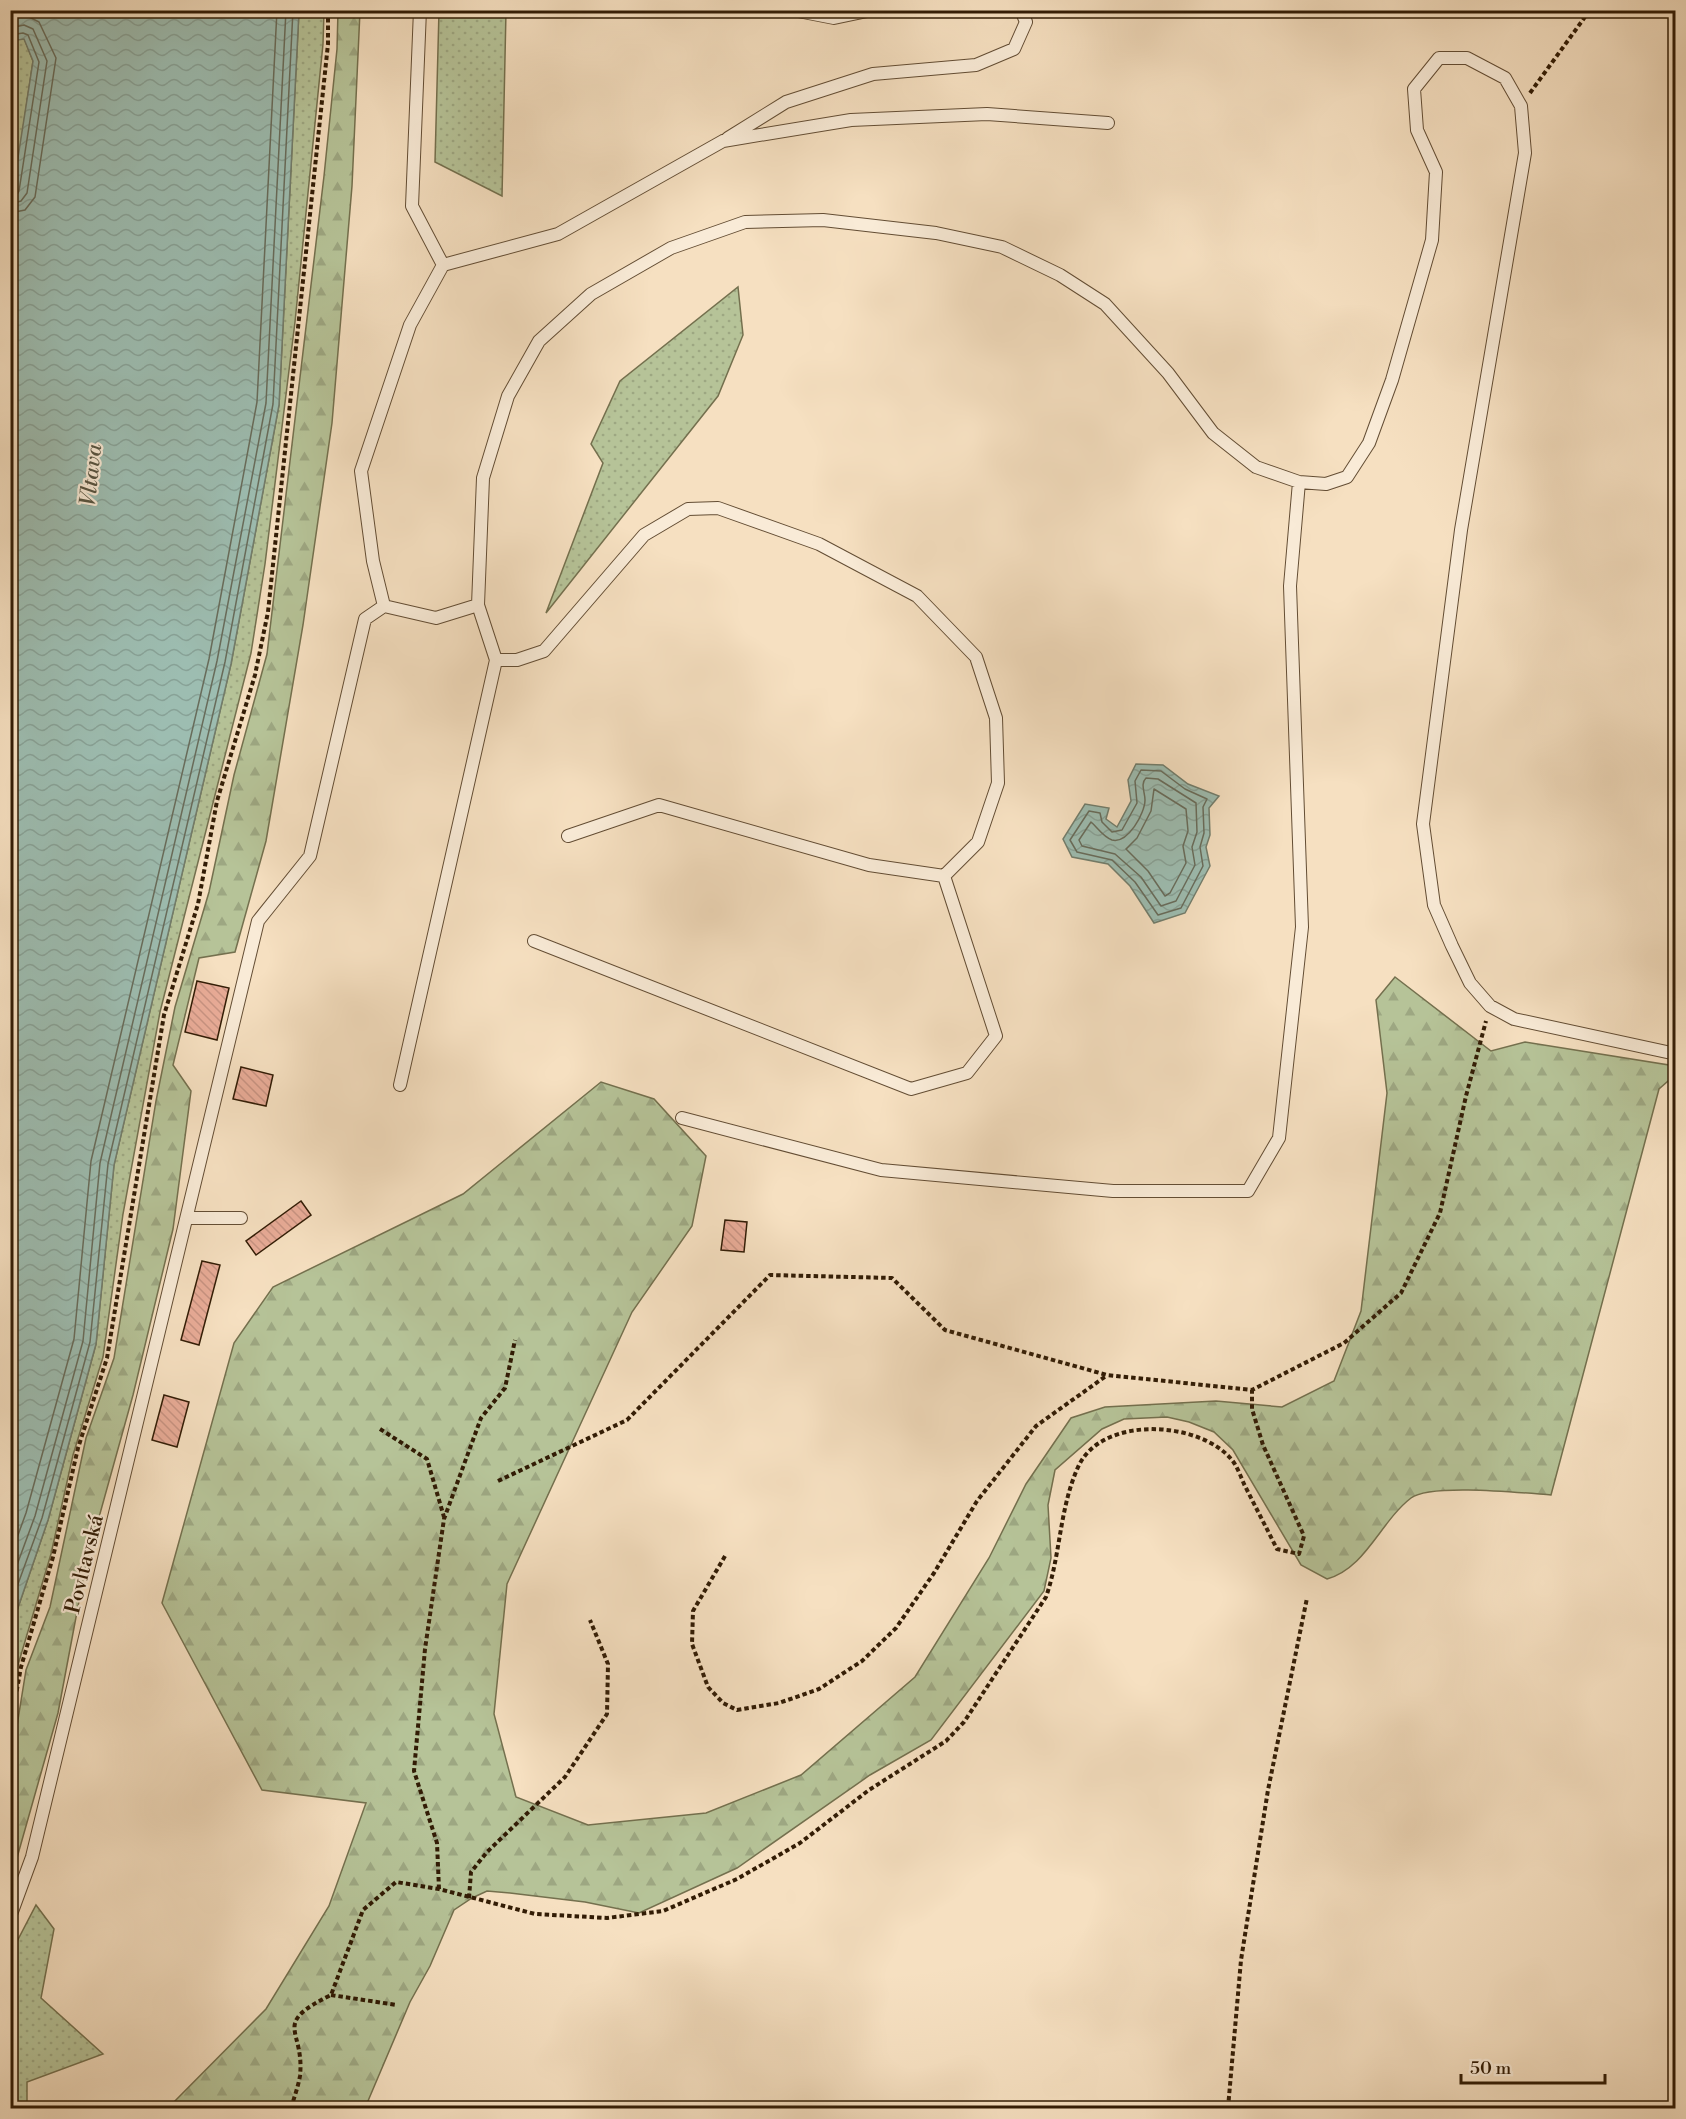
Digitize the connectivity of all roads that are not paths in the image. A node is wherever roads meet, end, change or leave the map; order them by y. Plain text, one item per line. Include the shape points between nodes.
1 (420, 10) edge
2 (793, 10) edge
3 (872, 10) edge
4 (1021, 10) edge
5 (1108, 123) dead end
6 (723, 141) junction
7 (443, 265) junction
8 (1299, 482) junction
9 (478, 605) junction
10 (384, 606) junction
11 (496, 660) junction
12 (568, 836) dead end
13 (944, 876) junction
14 (534, 941) dead end
15 (1676, 1054) edge
16 (400, 1085) dead end
17 (682, 1118) dead end
18 (188, 1218) junction
19 (242, 1218) dead end
20 (10, 1917) edge

1 - 7 lane via 412,206
2 - 3 lane via 834,18
4 - 6 lane via 1026,22 1014,49 976,65 873,74 786,102
5 - 6 lane via 987,114 851,120
6 - 7 lane via 558,234
7 - 10 lane via 410,325 361,471 373,561
8 - 9 lane via 1256,467 1213,433 1168,373 1105,304 1060,275 1002,247 936,233 823,220 745,222 671,248 591,294 539,341 508,396 483,478
8 - 15 lane via 1326,484 1347,477 1369,443 1392,380 1432,240 1436,172 1418,130 1414,89 1439,58 1467,58 1505,78 1521,106 1525,153 1461,530 1423,824 1434,905 1470,983 1490,1006 1514,1019
8 - 17 lane via 1290,586 1302,927 1279,1138 1248,1191 1113,1191 881,1170
9 - 10 lane via 436,618
9 - 11 lane
10 - 18 lane, Povltavská via 365,619 310,856 258,921
11 - 13 lane via 517,660 544,651 644,535 688,509 718,508 819,544 917,596 976,657 996,718 998,783 978,842
11 - 16 lane
12 - 13 lane via 659,805 869,866
13 - 14 lane via 996,1036 967,1073 911,1089
18 - 19 lane
18 - 20 lane, Povltavská via 32,1857

